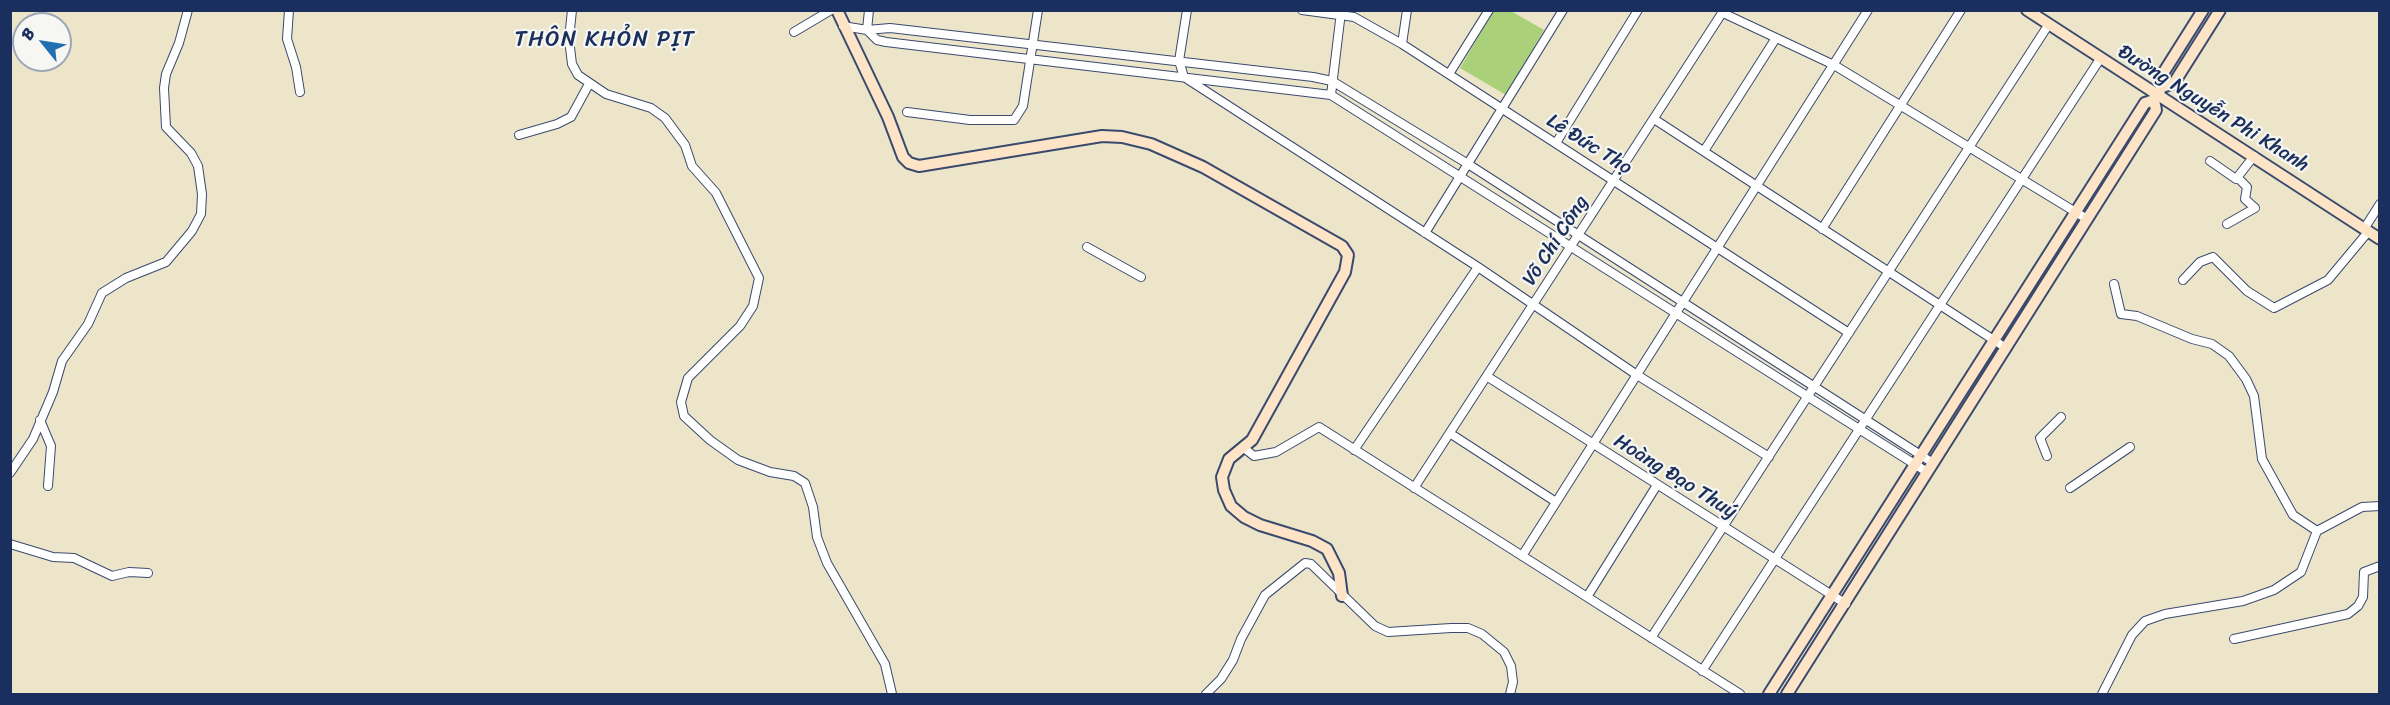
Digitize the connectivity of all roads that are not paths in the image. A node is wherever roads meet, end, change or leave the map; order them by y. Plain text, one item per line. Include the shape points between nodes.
1 (188, 10) edge
2 (289, 10) edge
3 (572, 10) edge
4 (831, 10) edge
5 (837, 10) edge
6 (869, 10) edge
7 (1038, 10) edge
8 (1187, 10) edge
9 (1302, 10) edge
10 (1407, 10) edge
11 (1489, 10) edge
12 (1563, 10) edge
13 (1638, 10) edge
14 (1868, 10) edge
15 (1961, 10) edge
16 (2027, 10) edge
17 (2203, 10) edge
18 (2220, 10) edge
19 (1723, 12) edge
20 (1341, 13) edge
21 (2049, 24) junction
22 (843, 26) junction
23 (867, 30) junction
24 (794, 32) dead end
25 (1776, 38) junction
26 (1402, 44) junction
27 (1035, 45) junction
28 (1032, 59) junction
29 (2100, 59) junction
30 (1179, 62) junction
31 (1834, 65) junction
32 (1449, 74) junction
33 (1184, 76) junction
34 (1332, 81) junction
35 (589, 84) junction
36 (300, 92) dead end
37 (2158, 94) junction
38 (1331, 95) junction
39 (1900, 106) junction
40 (1502, 110) junction
41 (907, 112) dead end
42 (1654, 119) junction
43 (519, 135) dead end
44 (1556, 143) junction
45 (1969, 147) junction
46 (1704, 152) junction
47 (2254, 156) junction
48 (2210, 161) dead end
49 (1468, 164) junction
50 (1460, 178) junction
51 (2238, 178) junction
52 (2022, 179) junction
53 (1616, 180) junction
54 (1757, 186) junction
55 (2379, 204) edge
56 (2075, 211) junction
57 (2087, 219) junction
58 (2227, 224) dead end
59 (1822, 229) junction
60 (2366, 230) junction
61 (1425, 233) junction
62 (1579, 236) junction
63 (2379, 239) edge
64 (1087, 247) dead end
65 (1572, 247) junction
66 (1718, 247) junction
67 (1478, 267) junction
68 (1889, 272) junction
69 (1141, 277) dead end
70 (2183, 280) dead end
71 (2114, 285) dead end
72 (1683, 303) junction
73 (1940, 305) junction
74 (1533, 306) junction
75 (1676, 313) junction
76 (1849, 333) junction
77 (1994, 341) junction
78 (2006, 348) junction
79 (1637, 375) junction
80 (1488, 377) junction
81 (1814, 386) junction
82 (1807, 396) junction
83 (2061, 417) dead end
84 (40, 420) junction
85 (1866, 420) junction
86 (1859, 429) junction
87 (1451, 434) junction
88 (1593, 444) junction
89 (2130, 447) dead end
90 (1244, 448) junction
91 (1354, 450) junction
92 (2048, 456) dead end
93 (1768, 457) junction
94 (1919, 460) junction
95 (1930, 467) junction
96 (10, 473) edge
97 (1657, 485) junction
98 (48, 486) dead end
99 (1414, 488) junction
100 (2070, 488) dead end
101 (1556, 502) junction
102 (2379, 506) edge
103 (1723, 526) junction
104 (2317, 531) junction
105 (10, 544) edge
106 (1522, 556) junction
107 (1775, 559) junction
108 (2379, 566) edge
109 (148, 573) dead end
110 (1342, 596) junction
111 (1832, 596) junction
112 (1587, 597) junction
113 (1846, 604) junction
114 (1651, 638) junction
115 (2234, 639) dead end
116 (1702, 671) junction
117 (892, 694) edge
118 (1206, 694) edge
119 (1510, 694) edge
120 (1740, 694) edge
121 (1769, 694) edge
122 (1787, 694) edge
123 (2102, 694) edge

1 - 84 street via 166,74 166,127 198,166 201,214 166,262 126,278 102,293 88,324 62,361
2 - 36 street via 287,39
3 - 35 street via 572,64
4 - 24 street
5 - 22 street
6 - 23 street
7 - 27 street
8 - 30 street
9 - 20 street, Lê Đức Thọ
10 - 26 street
11 - 32 street
12 - 40 street
13 - 44 street
14 - 31 street
15 - 39 street
16 - 21 street, Đường Nguyễn Phi Khanh
17 - 37 street via 2162,75
18 - 37 street via 2174,83
19 - 25 street
19 - 42 street, Võ Chí Công
20 - 26 street, Lê Đức Thọ
20 - 34 street
21 - 29 street, Đường Nguyễn Phi Khanh
21 - 45 street
22 - 23 street
22 - 90 street via 909,163 919,166 1102,136 1122,137 1151,144 1203,167 1342,246 1348,255 1345,272 1270,410
23 - 27 street via 890,28
23 - 28 street via 886,42
25 - 31 street
25 - 46 street
26 - 32 street, Lê Đức Thọ
27 - 28 street
27 - 30 street
28 - 33 street
28 - 41 street via 1023,106 1014,120 970,120
29 - 37 street, Đường Nguyễn Phi Khanh
29 - 52 street
30 - 33 street
30 - 34 street
31 - 39 street
31 - 54 street
32 - 40 street, Lê Đức Thọ
33 - 38 street
33 - 61 street
34 - 38 street
34 - 49 street
35 - 43 street via 571,117
35 - 117 street via 606,94 651,108 665,118 685,145 692,166 716,193 751,259 759,278 753,306 734,334 688,378 681,402 684,416 738,460 794,476 805,483 827,563 885,664
37 - 47 street, Đường Nguyễn Phi Khanh
37 - 56 street via 2145,103
37 - 57 street via 2156,110
38 - 50 street
39 - 45 street
39 - 59 street
40 - 44 street, Lê Đức Thọ
40 - 49 street
42 - 46 street
42 - 53 street, Võ Chí Công
44 - 53 street, Lê Đức Thọ
45 - 52 street
45 - 68 street
46 - 54 street
47 - 51 street
47 - 60 street, Đường Nguyễn Phi Khanh
48 - 51 street via 2232,178
49 - 50 street
49 - 62 street
50 - 61 street
50 - 65 street
51 - 58 street via 2247,187 2244,198 2255,208
52 - 56 street
52 - 73 street
53 - 62 street, Võ Chí Công
53 - 66 street, Lê Đức Thọ
54 - 59 street
54 - 66 street
55 - 60 street
56 - 57 street
56 - 77 street
57 - 78 street
59 - 68 street
60 - 63 street, Đường Nguyễn Phi Khanh
60 - 70 street via 2328,280 2274,308 2247,291 2214,257 2200,262
61 - 67 street
62 - 65 street, Võ Chí Công
62 - 72 street
64 - 69 street
65 - 74 street, Võ Chí Công
65 - 75 street
66 - 72 street
66 - 76 street, Lê Đức Thọ
67 - 74 street
67 - 91 street
68 - 73 street
68 - 76 street
71 - 104 street via 2121,314 2137,316 2216,345 2229,356 2254,396 2262,459 2293,515
72 - 75 street
72 - 81 street
73 - 77 street
73 - 85 street
74 - 79 street
74 - 80 street, Võ Chí Công
75 - 79 street
75 - 82 street
76 - 81 street
77 - 78 street
77 - 94 street
78 - 95 street
79 - 88 street
79 - 93 street
80 - 87 street, Võ Chí Công
80 - 88 street, Hoàng Đạo Thuý
81 - 82 street
81 - 85 street
82 - 86 street
82 - 93 street
83 - 92 street via 2040,438
84 - 96 street via 21,460
84 - 98 street via 51,446
85 - 86 street
85 - 94 street
86 - 94 street
86 - 107 street
87 - 99 street, Võ Chí Công
87 - 101 street
88 - 97 street, Hoàng Đạo Thuý
88 - 101 street
89 - 100 street
90 - 91 street via 1254,456 1276,452 1319,427
90 - 110 street via 1226,462 1222,477 1232,506 1260,525 1327,549 1339,573
91 - 99 street
93 - 103 street
94 - 95 street
94 - 111 street
95 - 113 street
97 - 103 street, Hoàng Đạo Thuý
97 - 112 street
99 - 106 street
101 - 106 street
102 - 104 street via 2353,511
103 - 107 street, Hoàng Đạo Thuý
103 - 114 street
104 - 123 street via 2303,568 2280,587 2243,601 2145,621 2132,635
105 - 109 street via 52,557 74,558 112,576
106 - 112 street
107 - 111 street, Hoàng Đạo Thuý
107 - 116 street
108 - 115 street via 2364,572 2363,597 2348,614
110 - 118 street via 1311,564 1305,563 1291,572 1265,595 1233,660
110 - 119 street via 1375,626 1388,632 1468,628 1482,634 1508,659 1512,674
111 - 113 street, Hoàng Đạo Thuý
111 - 121 street
112 - 114 street
113 - 122 street
114 - 116 street
116 - 120 street

